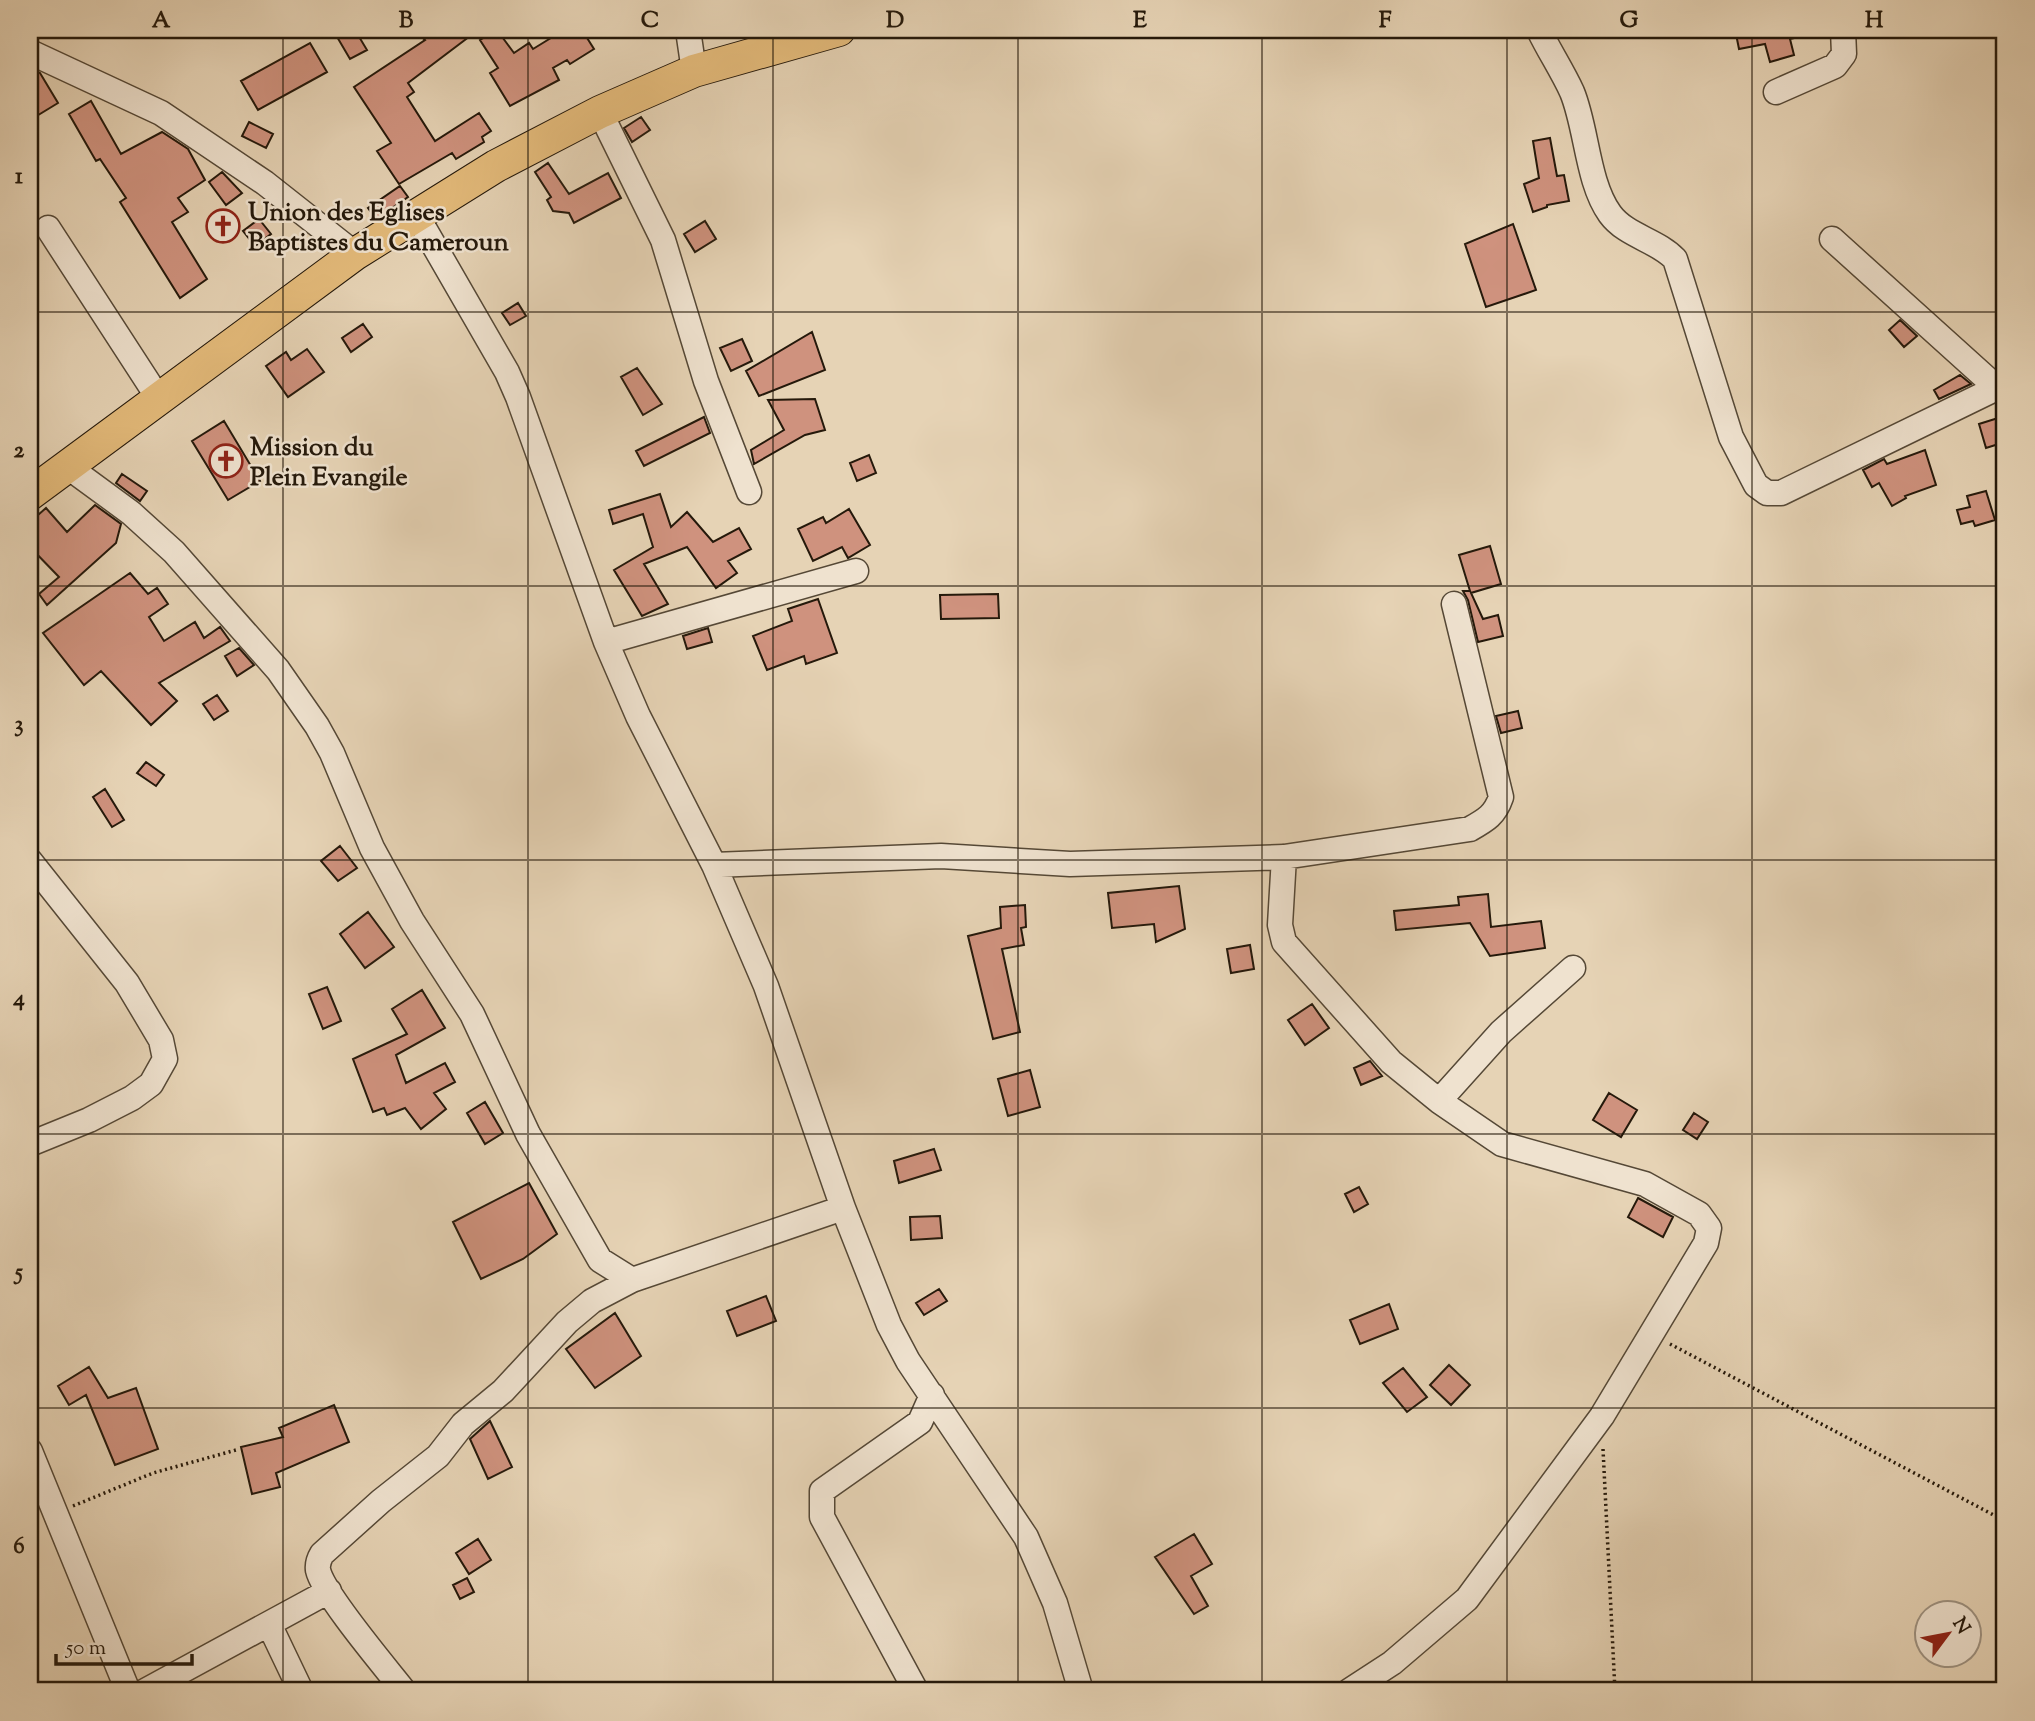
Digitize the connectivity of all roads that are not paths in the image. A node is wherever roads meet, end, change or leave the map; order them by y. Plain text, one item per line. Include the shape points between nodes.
1 (688, 30) edge
2 (839, 30) edge
3 (1539, 30) edge
4 (1843, 30) edge
5 (30, 52) edge
6 (694, 71) junction
7 (1776, 92) dead end
8 (600, 112) junction
9 (416, 216) junction
10 (48, 228) dead end
11 (1832, 239) dead end
12 (355, 254) junction
13 (2001, 385) edge
14 (159, 399) junction
15 (67, 466) junction
16 (749, 492) dead end
17 (30, 494) edge
18 (856, 572) dead end
19 (1454, 604) dead end
20 (606, 642) junction
21 (1284, 857) junction
22 (30, 861) edge
23 (713, 865) junction
24 (1573, 968) dead end
25 (1439, 1101) junction
26 (30, 1144) edge
27 (842, 1208) junction
28 (632, 1280) junction
29 (932, 1395) junction
30 (30, 1451) edge
31 (329, 1591) junction
32 (269, 1624) junction
33 (128, 1691) edge
34 (145, 1691) edge
35 (301, 1691) edge
36 (404, 1691) edge
37 (916, 1691) edge
38 (1081, 1691) edge
39 (1349, 1691) edge

1 - 6 street
2 - 6 main road
3 - 13 street via 1572,92 1610,214 1675,260 1731,437 1756,485 1767,493 1781,493
4 - 7 street via 1844,54 1835,66
5 - 12 street via 160,113 265,183
6 - 8 main road
8 - 9 main road via 496,166
8 - 16 street via 663,240 706,381
9 - 12 main road
9 - 20 street via 507,372
10 - 14 street
11 - 13 street
12 - 14 main road
14 - 15 main road
15 - 17 main road
15 - 28 street via 174,552 253,639 301,704 332,753 372,848 472,1014 528,1134 587,1237 606,1265
18 - 20 street
19 - 21 street via 1501,797 1497,809 1470,828
20 - 23 street
21 - 23 street via 1070,864 942,856
21 - 25 street via 1280,925 1284,942 1391,1062
22 - 26 street via 127,983 161,1040 164,1059 151,1084 132,1098
23 - 27 street via 766,986
24 - 25 street via 1500,1032
25 - 39 street via 1502,1144 1645,1184 1699,1214 1709,1228 1706,1243 1602,1416 1467,1599 1392,1663
27 - 28 street
27 - 29 street via 889,1325
28 - 31 street via 592,1301 567,1322 503,1391 463,1424 438,1456 322,1554 318,1571
29 - 37 street via 920,1422 822,1491 820,1501 822,1517
29 - 38 street via 1026,1537 1055,1603
30 - 33 street
31 - 32 street
31 - 36 street
32 - 34 street
32 - 35 street

